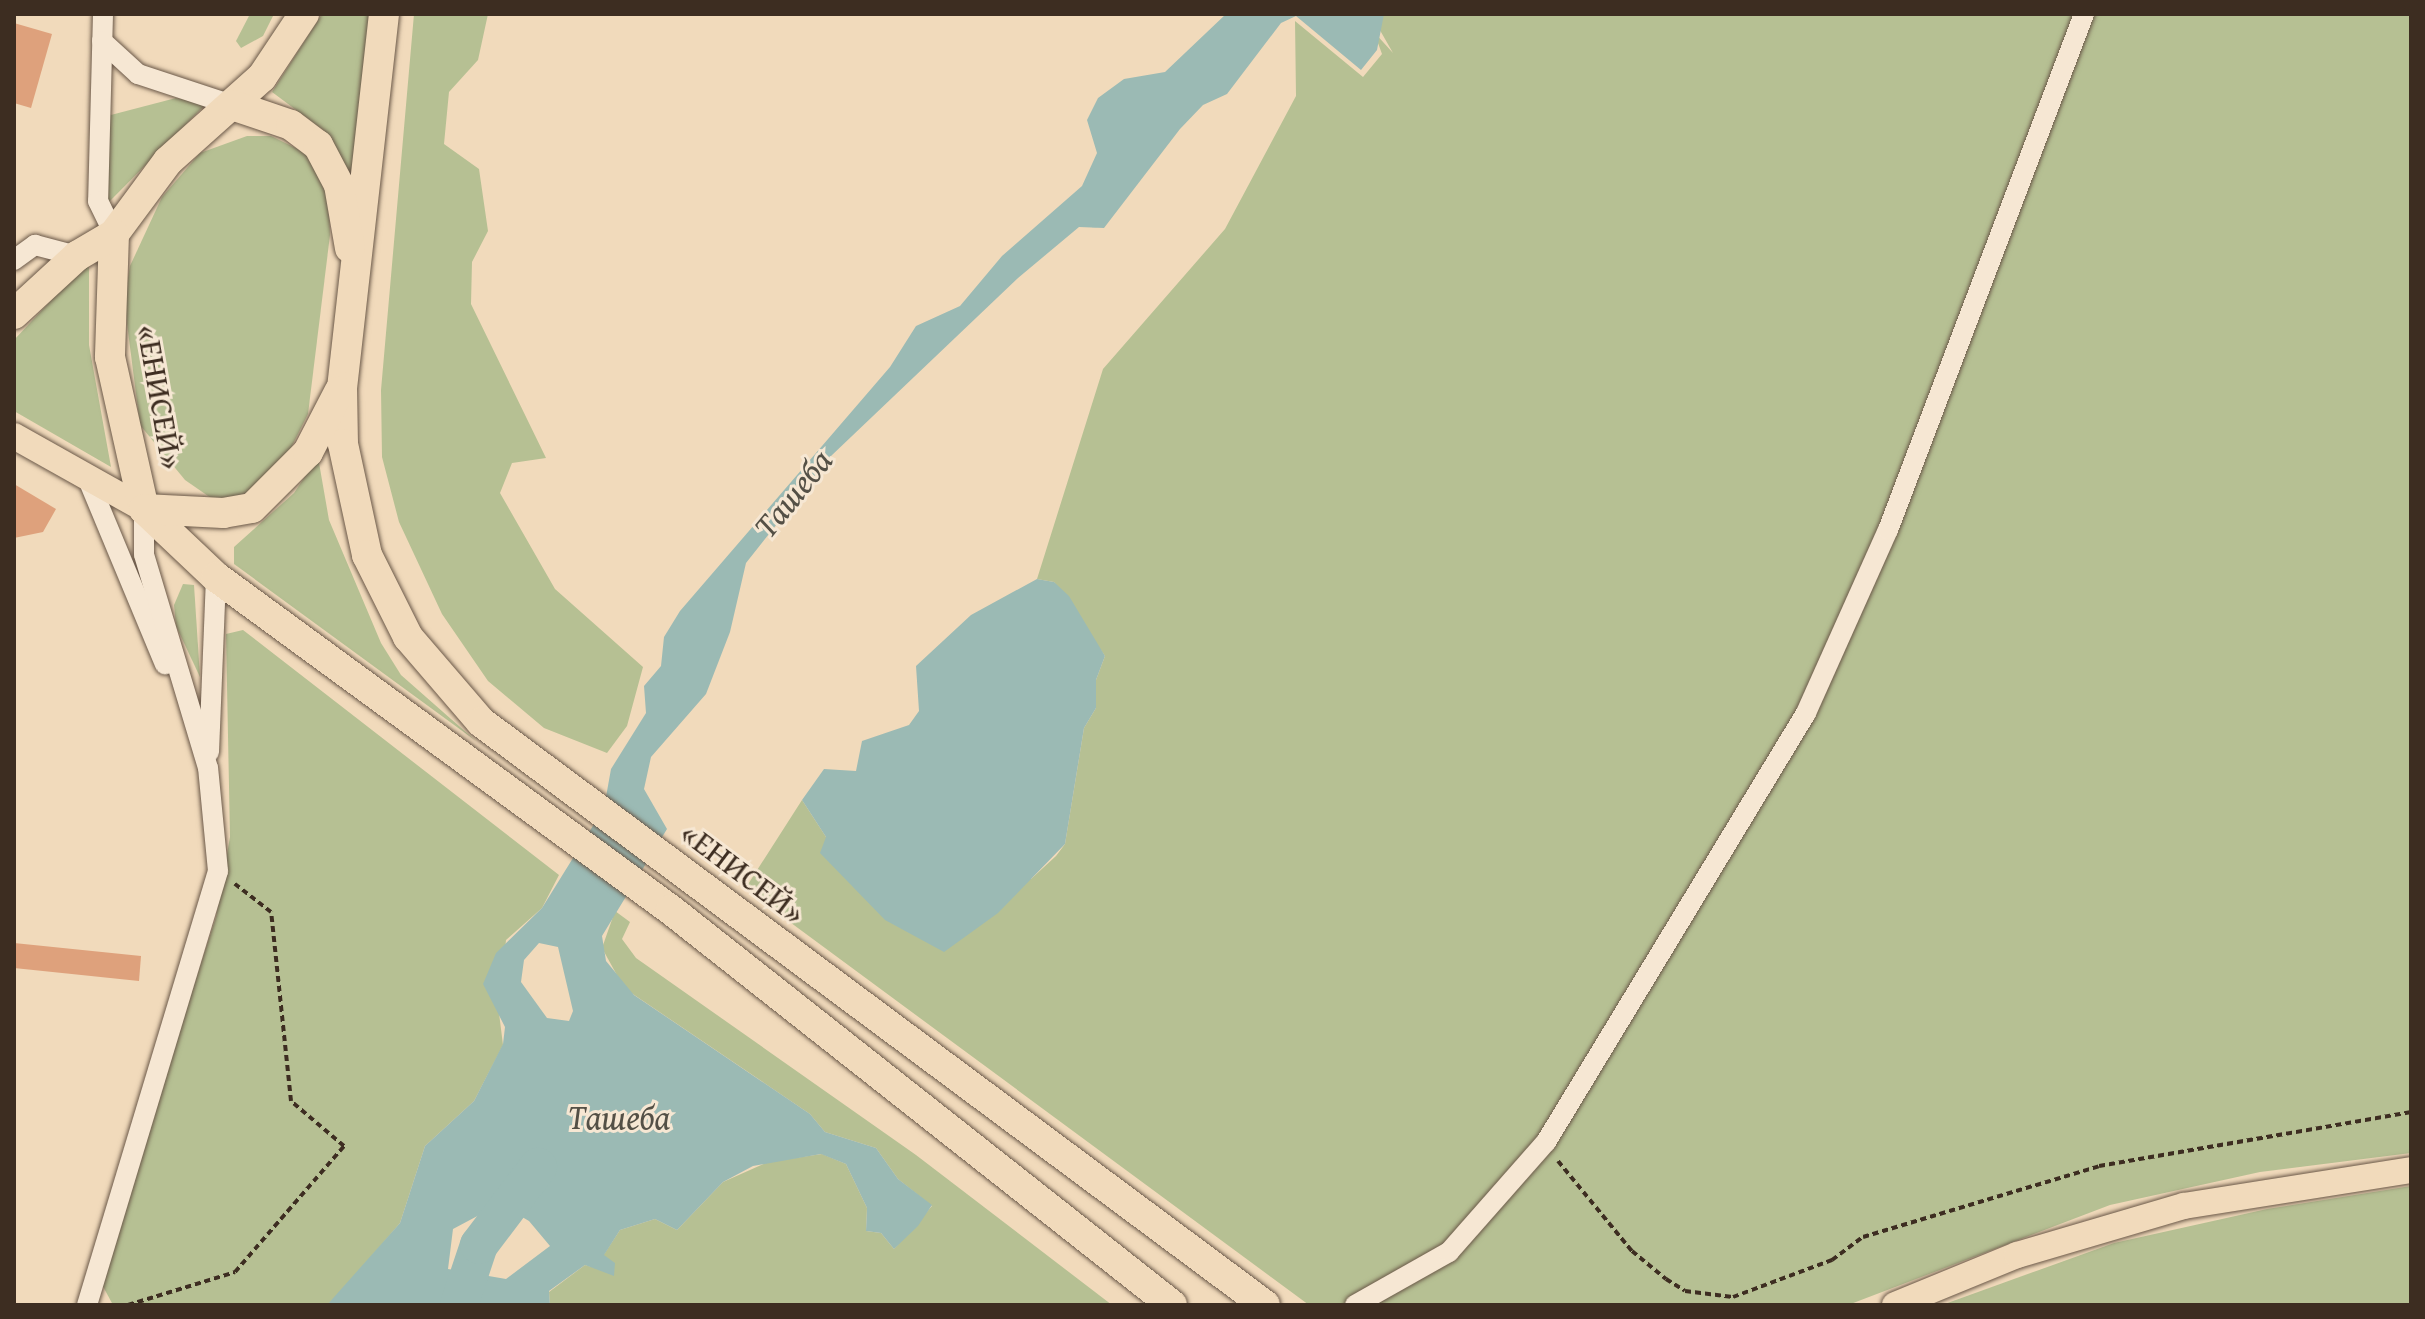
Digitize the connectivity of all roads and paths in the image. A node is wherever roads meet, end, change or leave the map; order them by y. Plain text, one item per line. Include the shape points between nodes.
1 (103, 14) edge
2 (304, 14) edge
3 (384, 14) edge
4 (2084, 14) edge
5 (102, 41) junction
6 (232, 105) junction
7 (114, 234) junction
8 (77, 256) junction
9 (14, 260) edge
10 (354, 294) junction
11 (14, 314) edge
12 (342, 387) junction
13 (14, 436) edge
14 (87, 477) junction
15 (144, 509) junction
16 (216, 577) junction
17 (208, 768) junction
18 (218, 871) junction
19 (2411, 1112) edge
20 (1546, 1142) junction
21 (2411, 1170) edge
22 (87, 1305) edge
23 (128, 1305) edge
24 (1172, 1305) edge
25 (1265, 1305) edge
26 (1355, 1305) edge
27 (1895, 1305) edge

1 - 5 street
2 - 6 highway via 262,77
3 - 10 highway, «ЕНИСЕЙ»
4 - 20 street via 1888,530 1806,713
5 - 6 street via 138,74
5 - 7 street via 98,201
6 - 7 highway via 168,161
6 - 10 highway, «ЕНИСЕЙ» via 304,133 330,164 346,218
7 - 8 highway
7 - 15 highway, «ЕНИСЕЙ» via 110,357
8 - 9 street via 35,245
8 - 11 highway
10 - 12 highway, «ЕНИСЕЙ»
12 - 15 highway, «ЕНИСЕЙ» via 308,452 252,508 223,513
12 - 25 highway, «ЕНИСЕЙ» via 352,504 367,555 396,616 459,700
13 - 14 main road
14 - 15 main road
14 - 17 street
15 - 16 highway, «ЕНИСЕЙ»
15 - 17 street via 144,554
16 - 17 street
16 - 24 highway, «ЕНИСЕЙ» via 671,910
17 - 18 street
18 - 22 street
18 - 23 path via 271,912 291,1101 344,1146 235,1272
19 - 20 path via 2099,1166 1863,1237 1832,1260 1733,1297 1685,1291 1643,1261 1576,1188
20 - 26 street via 1449,1252
21 - 27 main road via 2252,1191 2171,1209 2017,1255

